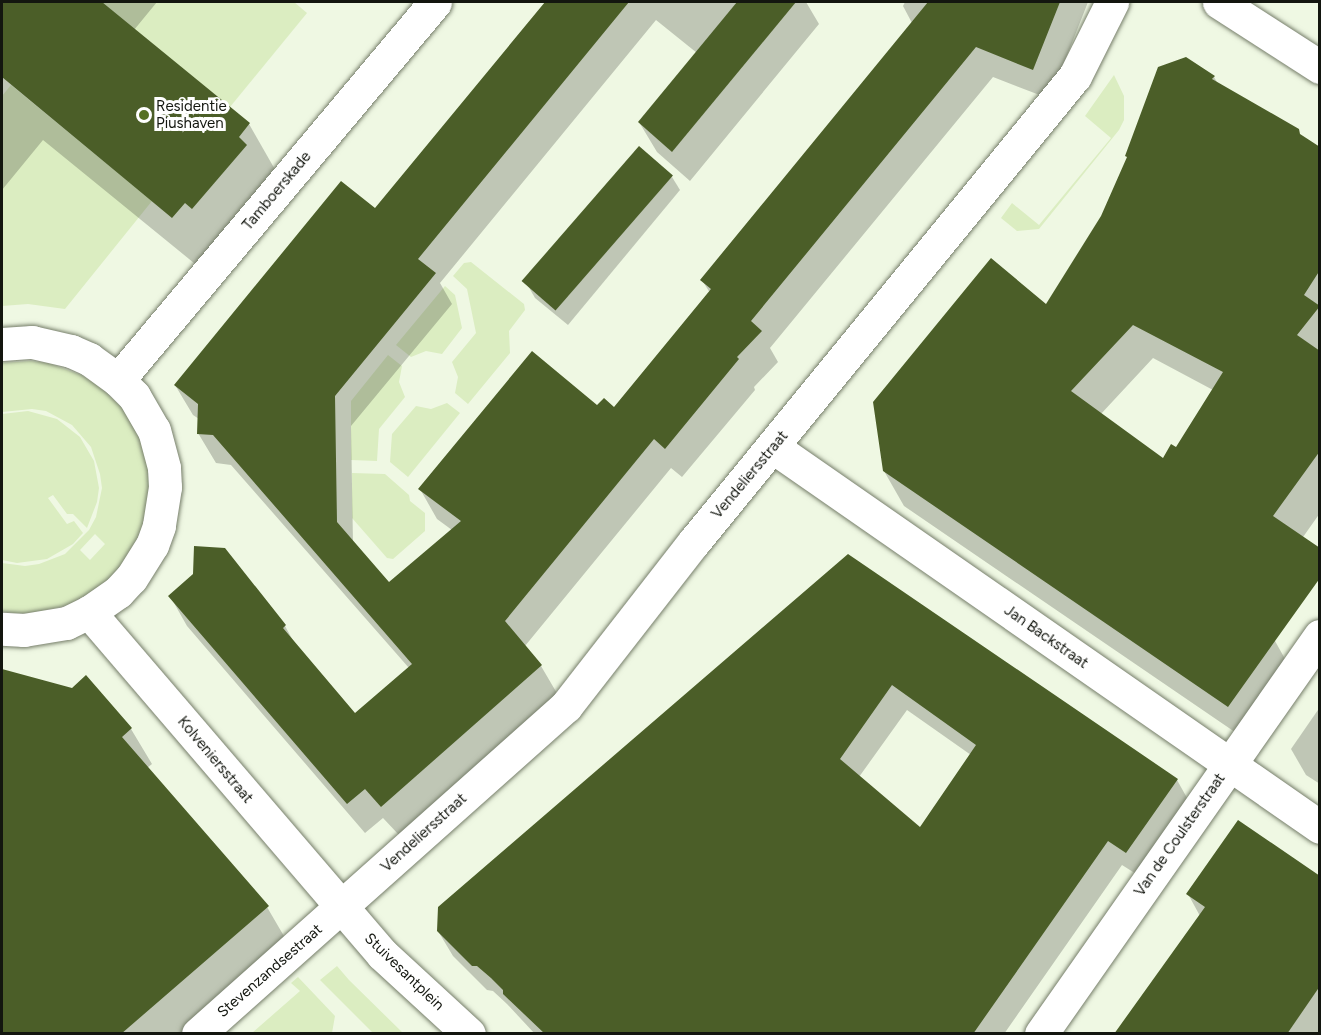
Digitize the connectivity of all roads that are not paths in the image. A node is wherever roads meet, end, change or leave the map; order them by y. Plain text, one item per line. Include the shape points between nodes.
1 (435, 2) edge
2 (1112, 2) edge
3 (1219, 2) edge
4 (1320, 67) edge
5 (2, 344) edge
6 (118, 380) junction
7 (773, 447) junction
8 (89, 612) junction
9 (2, 629) edge
10 (1320, 636) edge
11 (1230, 764) junction
12 (1320, 827) edge
13 (341, 908) junction
14 (198, 1034) edge
15 (469, 1034) edge
16 (1041, 1034) edge

1 - 6 street, Tamboerskade
2 - 7 street, Vendeliersstraat via 1075,76
3 - 4 street
5 - 6 street via 32,342 61,348 89,359
6 - 8 street via 134,396 154,430 164,468 163,507 159,526 142,562 118,592
7 - 11 street, Jan Backstraat
7 - 13 street, Vendeliersstraat via 566,706
8 - 9 street via 45,628
8 - 13 street, Kolveniersstraat
10 - 11 street, Van de Coulsterstraat
11 - 12 street, Jan Backstraat
11 - 16 street, Van de Coulsterstraat
13 - 14 street, Stevenzandsestraat
13 - 15 street, Stuivesantplein via 382,954

